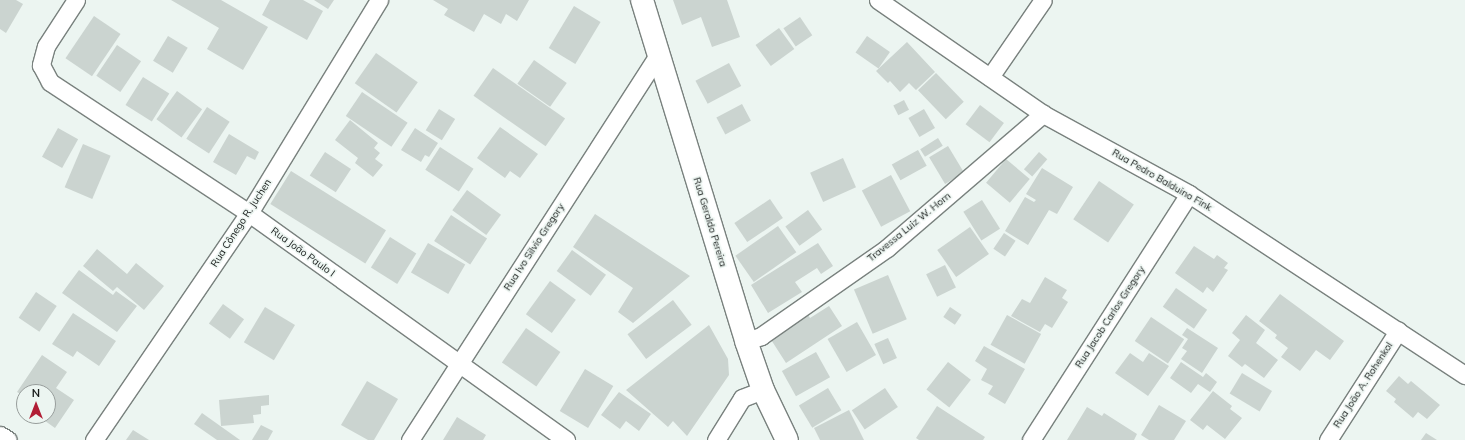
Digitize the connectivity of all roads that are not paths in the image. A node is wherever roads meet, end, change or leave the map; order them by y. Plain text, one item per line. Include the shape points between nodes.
1 (76, 0) edge
2 (379, 0) edge
3 (642, 0) edge
4 (878, 0) edge
5 (1043, 0) edge
6 (659, 54) junction
7 (990, 77) junction
8 (1043, 114) junction
9 (1189, 194) junction
10 (248, 213) junction
11 (1398, 331) junction
12 (746, 341) junction
13 (460, 364) junction
14 (1465, 375) edge
15 (763, 390) junction
16 (0, 435) edge
17 (8, 440) edge
18 (94, 440) edge
19 (410, 440) edge
20 (566, 440) edge
21 (716, 440) edge
22 (787, 440) edge
23 (1031, 440) edge
24 (1328, 440) edge

1 - 10 street, Rua João Paulo I via 46,46 41,65 50,82
2 - 10 street, Rua Cônego R. Juchen
3 - 6 main road, Rua Geraldo Pereira
4 - 7 street, Rua Pedro Balduino Fink
5 - 7 street
6 - 12 main road, Rua Geraldo Pereira
6 - 13 street, Rua Ivo Silvio Gregory
7 - 8 street, Rua Pedro Balduino Fink
8 - 9 street, Rua Pedro Balduino Fink
8 - 12 street, Travessa Luiz W. Horn via 887,248 761,336
9 - 11 street, Rua Pedro Balduino Fink
9 - 23 street, Rua Jacob Carlos Gregory
10 - 13 street, Rua João Paulo I
10 - 18 street, Rua Cônego R. Juchen
11 - 14 street, Rua Pedro Balduino Fink
11 - 24 street, Rua João A. Rohenkol
12 - 15 main road, Rua Geraldo Pereira
13 - 19 street, Rua Ivo Silvio Gregory
13 - 20 street, Rua João Paulo I
15 - 21 street via 742,398
15 - 22 main road, Rua Geraldo Pereira
16 - 17 street

